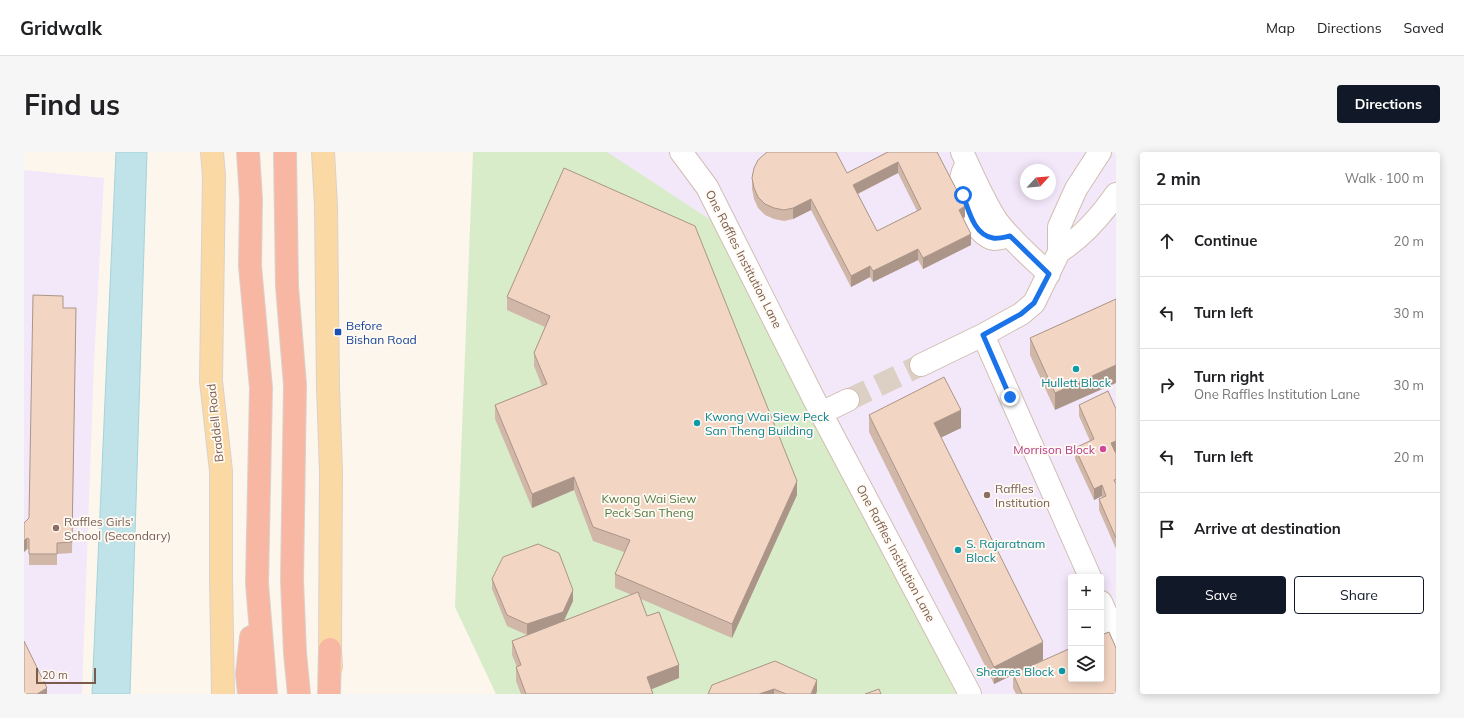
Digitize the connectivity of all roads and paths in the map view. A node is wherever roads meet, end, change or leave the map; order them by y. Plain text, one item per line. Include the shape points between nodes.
1 (212, 152) edge
2 (248, 152) edge
3 (285, 152) edge
4 (323, 152) edge
5 (681, 152) edge
6 (1100, 152) edge
7 (964, 157) edge
8 (1112, 205) edge
9 (1059, 252) junction
10 (1049, 274) junction
11 (983, 335) junction
12 (921, 364) tunnel mouth
13 (848, 400) tunnel mouth
14 (821, 413) junction
15 (1089, 574) edge
16 (257, 583) junction
17 (1104, 609) edge
18 (1116, 636) edge
19 (330, 649) junction
20 (223, 694) edge
21 (249, 694) edge
22 (266, 694) edge
23 (299, 694) edge
24 (329, 694) edge
25 (333, 694) edge
26 (970, 694) edge

1 - 20 main road, Braddell Road via 214,176 210,381 221,471
2 - 16 highway via 251,199 250,266 261,388
3 - 23 highway via 287,286 295,385 292,580
4 - 19 main road via 331,472
5 - 14 lane, One Raffles Institution Lane via 707,186
6 - 9 lane via 1076,189 1059,227
7 - 10 lane via 996,220
8 - 9 lane
9 - 10 lane
10 - 11 lane via 1034,303 1021,314
11 - 12 lane
11 - 15 lane
13 - 14 lane
14 - 26 lane, One Raffles Institution Lane
16 - 21 highway via 247,674
16 - 22 highway
17 - 18 lane
19 - 24 highway
19 - 25 main road

